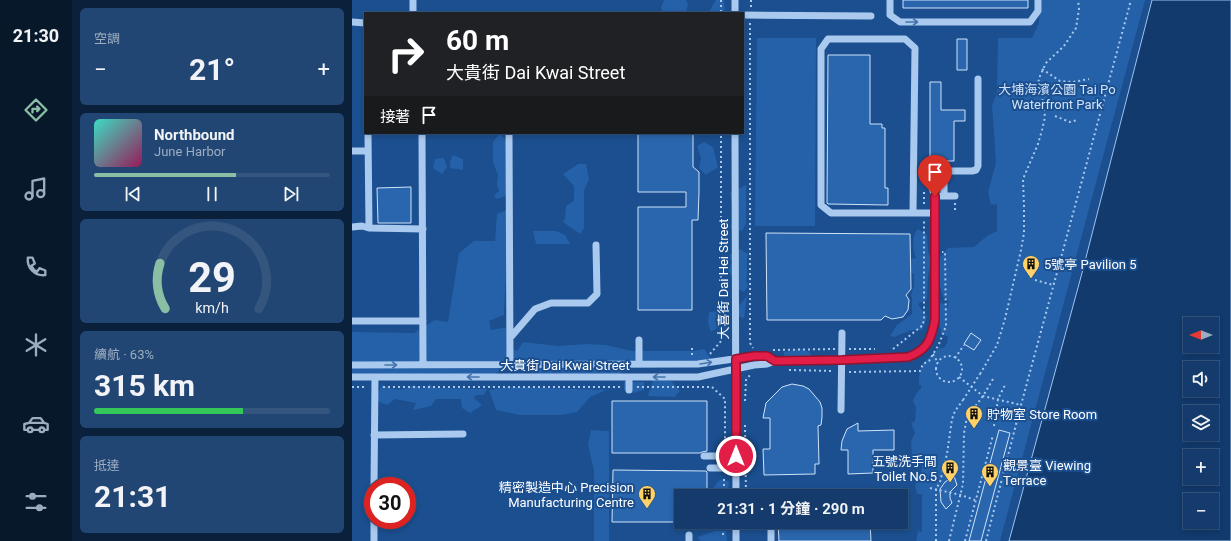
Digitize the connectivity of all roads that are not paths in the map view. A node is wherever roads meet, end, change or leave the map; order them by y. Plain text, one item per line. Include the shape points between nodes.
1 (413, 0) edge
2 (735, 0) edge
3 (890, 0) edge
4 (1038, 0) edge
5 (414, 12) edge
6 (735, 12) edge
7 (747, 15) edge
8 (871, 16) dead end
9 (352, 22) edge
10 (364, 23) edge
11 (978, 79) dead end
12 (368, 134) edge
13 (422, 134) edge
14 (509, 134) edge
15 (735, 134) edge
16 (352, 152) edge
17 (368, 152) junction
18 (925, 171) dead end
19 (935, 196) junction
20 (944, 196) junction
21 (955, 196) dead end
22 (913, 213) junction
23 (935, 213) junction
24 (352, 227) edge
25 (369, 228) junction
26 (423, 229) junction
27 (596, 245) dead end
28 (352, 321) edge
29 (423, 321) junction
30 (842, 333) dead end
31 (510, 338) junction
32 (639, 340) dead end
33 (736, 359) junction
34 (842, 360) junction
35 (775, 361) junction
36 (423, 364) junction
37 (510, 364) junction
38 (639, 364) junction
39 (352, 365) edge
40 (735, 369) junction
41 (352, 377) edge
42 (375, 377) junction
43 (629, 377) junction
44 (629, 388) road end
45 (841, 410) dead end
46 (464, 434) dead end
47 (374, 435) junction
48 (704, 456) dead end
49 (736, 456) junction
50 (710, 468) dead end
51 (736, 468) junction
52 (374, 477) edge
53 (736, 489) edge
54 (374, 529) edge
55 (736, 529) edge
56 (771, 529) edge
57 (374, 541) edge
58 (736, 541) edge
59 (771, 541) edge

1 - 5 street
2 - 6 street
3 -> 4 street via 890,15 900,22 1030,22 1038,11
7 - 8 street
9 - 10 street
11 - 20 street via 978,166 974,171 944,171
12 - 17 street
13 - 26 street
14 - 31 street
15 - 33 street, 大喜街 Dai Hei Street
16 - 17 street
17 - 25 street
18 - 19 street
19 - 20 street
19 - 23 street, 大貴街 Dai Kwai Street
20 - 21 street
22 - 22 street via 831,214 821,205 821,49 828,39 905,39 915,48
22 - 23 street
23 - 34 street, 大貴街 Dai Kwai Street via 935,320 931,336 924,348 908,357
24 - 25 street
25 - 26 street
26 - 29 street
27 - 31 street via 597,294 588,303 551,303 535,309
28 - 29 street
29 - 36 street
30 - 34 street
31 - 37 street
32 - 38 street
33 - 35 street, 大貴街 Dai Kwai Street via 767,356
38 -> 33 street, 大貴街 Dai Kwai Street via 698,364
33 - 40 street, 大喜街 Dai Hei Street
34 - 35 street, 大貴街 Dai Kwai Street
34 - 45 street
35 - 40 street, 大貴街 Dai Kwai Street
36 - 37 street, 大貴街 Dai Kwai Street
39 -> 36 street, 大貴街 Dai Kwai Street
37 - 38 street, 大貴街 Dai Kwai Street
40 -> 43 street, 大貴街 Dai Kwai Street via 698,377
40 - 49 street, 大喜街 Dai Hei Street
41 - 42 street, 大貴街 Dai Kwai Street
43 -> 42 street, 大貴街 Dai Kwai Street
42 - 47 street
43 - 44 street
46 - 47 street
47 - 52 street
48 - 49 street
49 - 51 street, 大喜街 Dai Hei Street
50 - 51 street
51 - 53 street, 大喜街 Dai Hei Street
54 - 57 street
55 - 58 street
56 - 59 street

